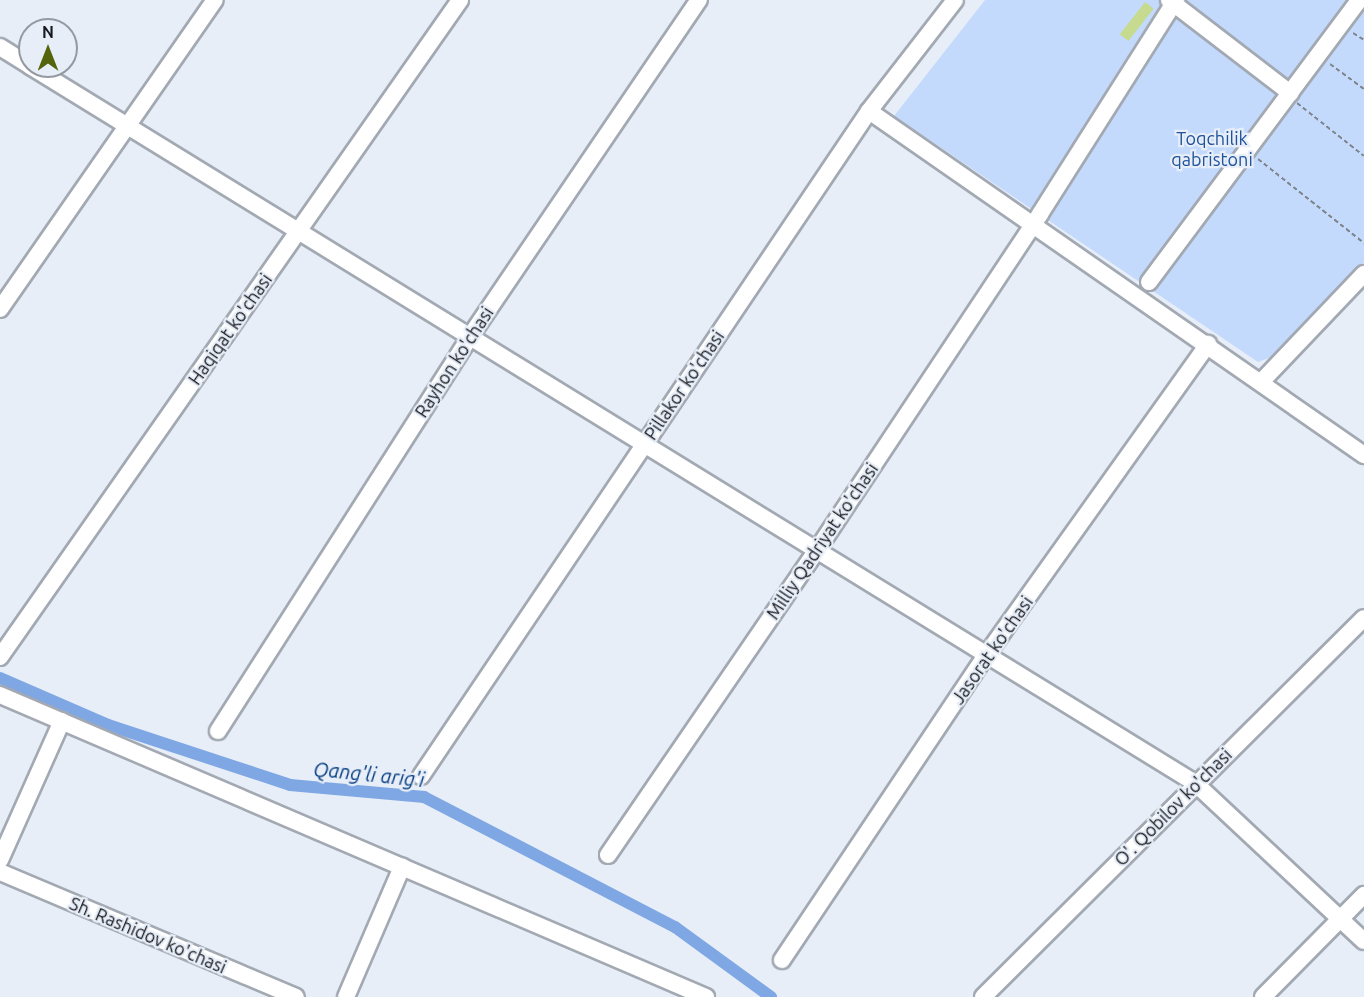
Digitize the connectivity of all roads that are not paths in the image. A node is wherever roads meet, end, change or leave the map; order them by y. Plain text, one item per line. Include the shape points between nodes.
1 (215, 0) edge
2 (460, 0) edge
3 (699, 0) edge
4 (955, 0) edge
5 (1359, 0) edge
6 (1173, 1) edge
7 (0, 47) edge
8 (18, 58) edge
9 (50, 78) edge
10 (1289, 95) junction
11 (869, 111) junction
12 (128, 126) junction
13 (1033, 225) junction
14 (298, 232) junction
15 (1364, 274) edge
16 (1149, 282) dead end
17 (0, 309) edge
18 (469, 338) junction
19 (1208, 344) junction
20 (1262, 381) junction
21 (645, 444) junction
22 (1364, 455) edge
23 (817, 550) junction
24 (1364, 618) edge
25 (987, 654) junction
26 (0, 657) edge
27 (0, 695) edge
28 (62, 722) junction
29 (218, 731) dead end
30 (421, 776) dead end
31 (1196, 783) junction
32 (608, 855) dead end
33 (0, 861) edge
34 (402, 867) junction
35 (0, 873) edge
36 (1364, 895) edge
37 (1341, 919) junction
38 (1364, 941) edge
39 (782, 960) dead end
40 (296, 997) edge
41 (346, 997) edge
42 (706, 997) edge
43 (982, 997) edge
44 (1263, 997) edge

1 - 12 street
2 - 14 street, Haqiqat ko'chasi
3 - 18 street, Rayhon ko'chasi
4 - 11 street, Pillakor ko'chasi
5 - 10 street
6 - 10 street
6 - 13 street, Milliy Qadriyat ko'chasi
7 - 8 street
9 - 12 street
10 - 16 street
11 - 13 street
11 - 21 street, Pillakor ko'chasi
12 - 14 street
12 - 17 street
13 - 19 street
13 - 23 street, Milliy Qadriyat ko'chasi
14 - 18 street
14 - 26 street, Haqiqat ko'chasi
15 - 20 street
18 - 21 street
18 - 29 street, Rayhon ko'chasi
19 - 20 street
19 - 25 street, Jasorat ko'chasi
20 - 22 street
21 - 23 street
21 - 30 street, Pillakor ko'chasi
23 - 25 street
23 - 32 street, Milliy Qadriyat ko'chasi
24 - 31 street, O'. Qobilov ko'chasi
25 - 31 street
25 - 39 street, Jasorat ko'chasi
27 - 28 street
28 - 33 street
28 - 34 street
31 - 37 street
31 - 43 street, O'. Qobilov ko'chasi
34 - 41 street
34 - 42 street
35 - 40 street, Sh. Rashidov ko'chasi
36 - 37 street
37 - 38 street
37 - 44 street

